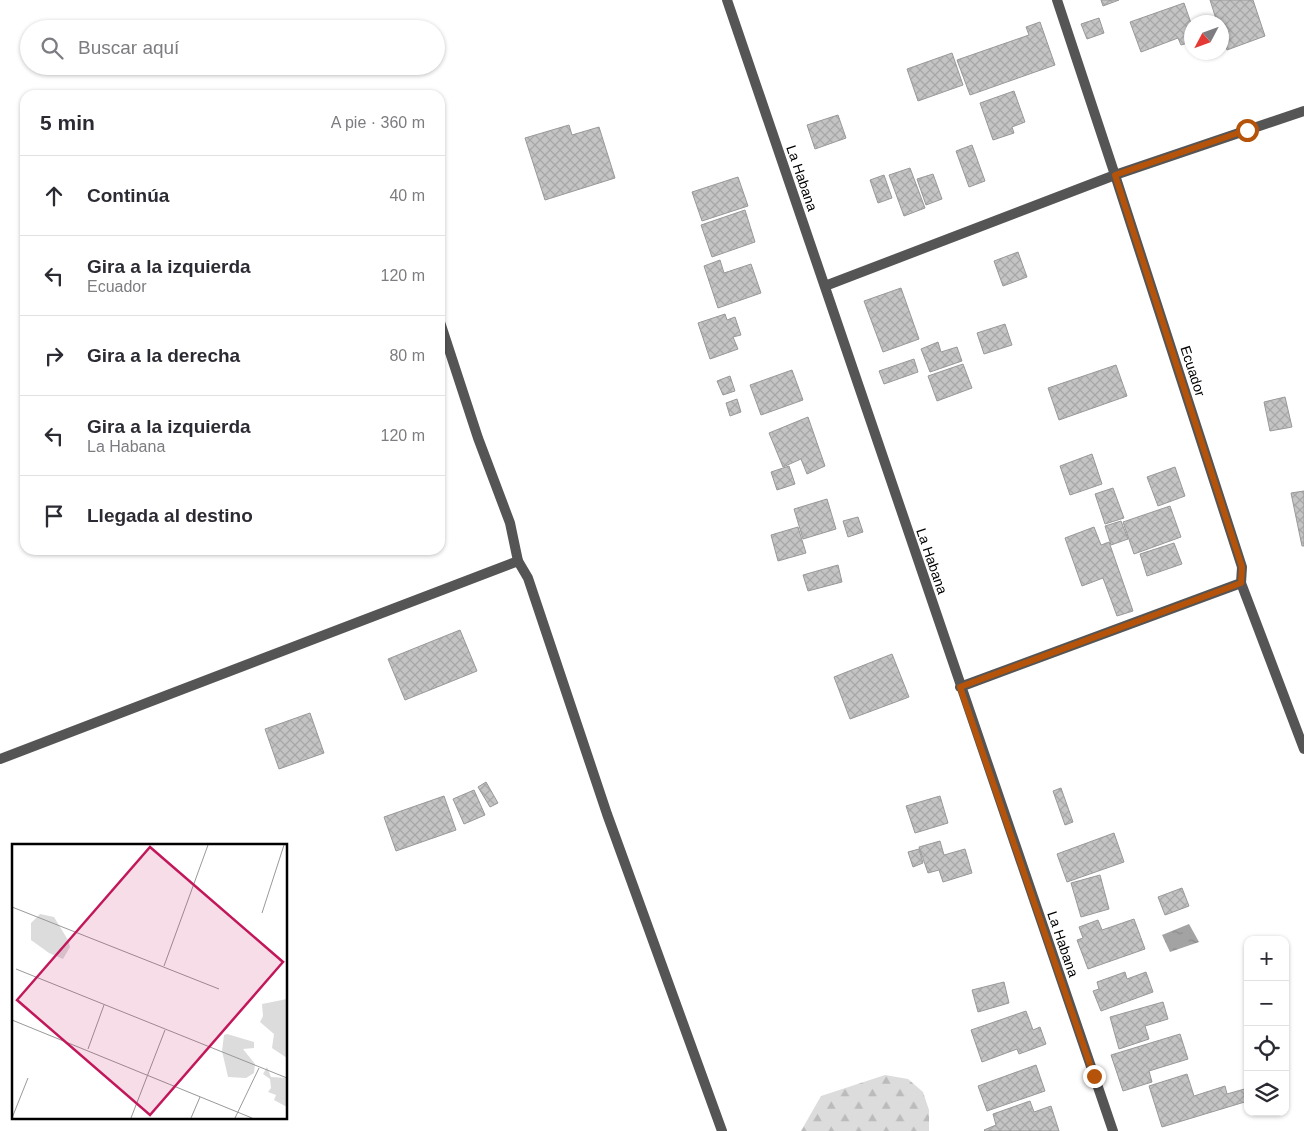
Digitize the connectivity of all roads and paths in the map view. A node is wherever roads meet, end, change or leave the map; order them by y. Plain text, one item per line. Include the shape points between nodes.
1 (727, 0) edge
2 (1057, 0) edge
3 (1304, 110) edge
4 (1115, 175) junction
5 (825, 286) junction
6 (445, 337) edge
7 (518, 561) junction
8 (1241, 583) junction
9 (960, 687) junction
10 (1304, 750) edge
11 (0, 759) edge
12 (722, 1131) edge
13 (1112, 1131) edge

1 - 5 street, La Habana
2 - 4 street, Ecuador
3 - 4 street
4 - 5 street
4 - 8 street, Ecuador via 1242,567
5 - 9 street, La Habana
6 - 7 street via 510,523
7 - 11 street
7 - 12 street via 528,578 605,806
8 - 9 street
8 - 10 street, Ecuador
9 - 13 street, La Habana

